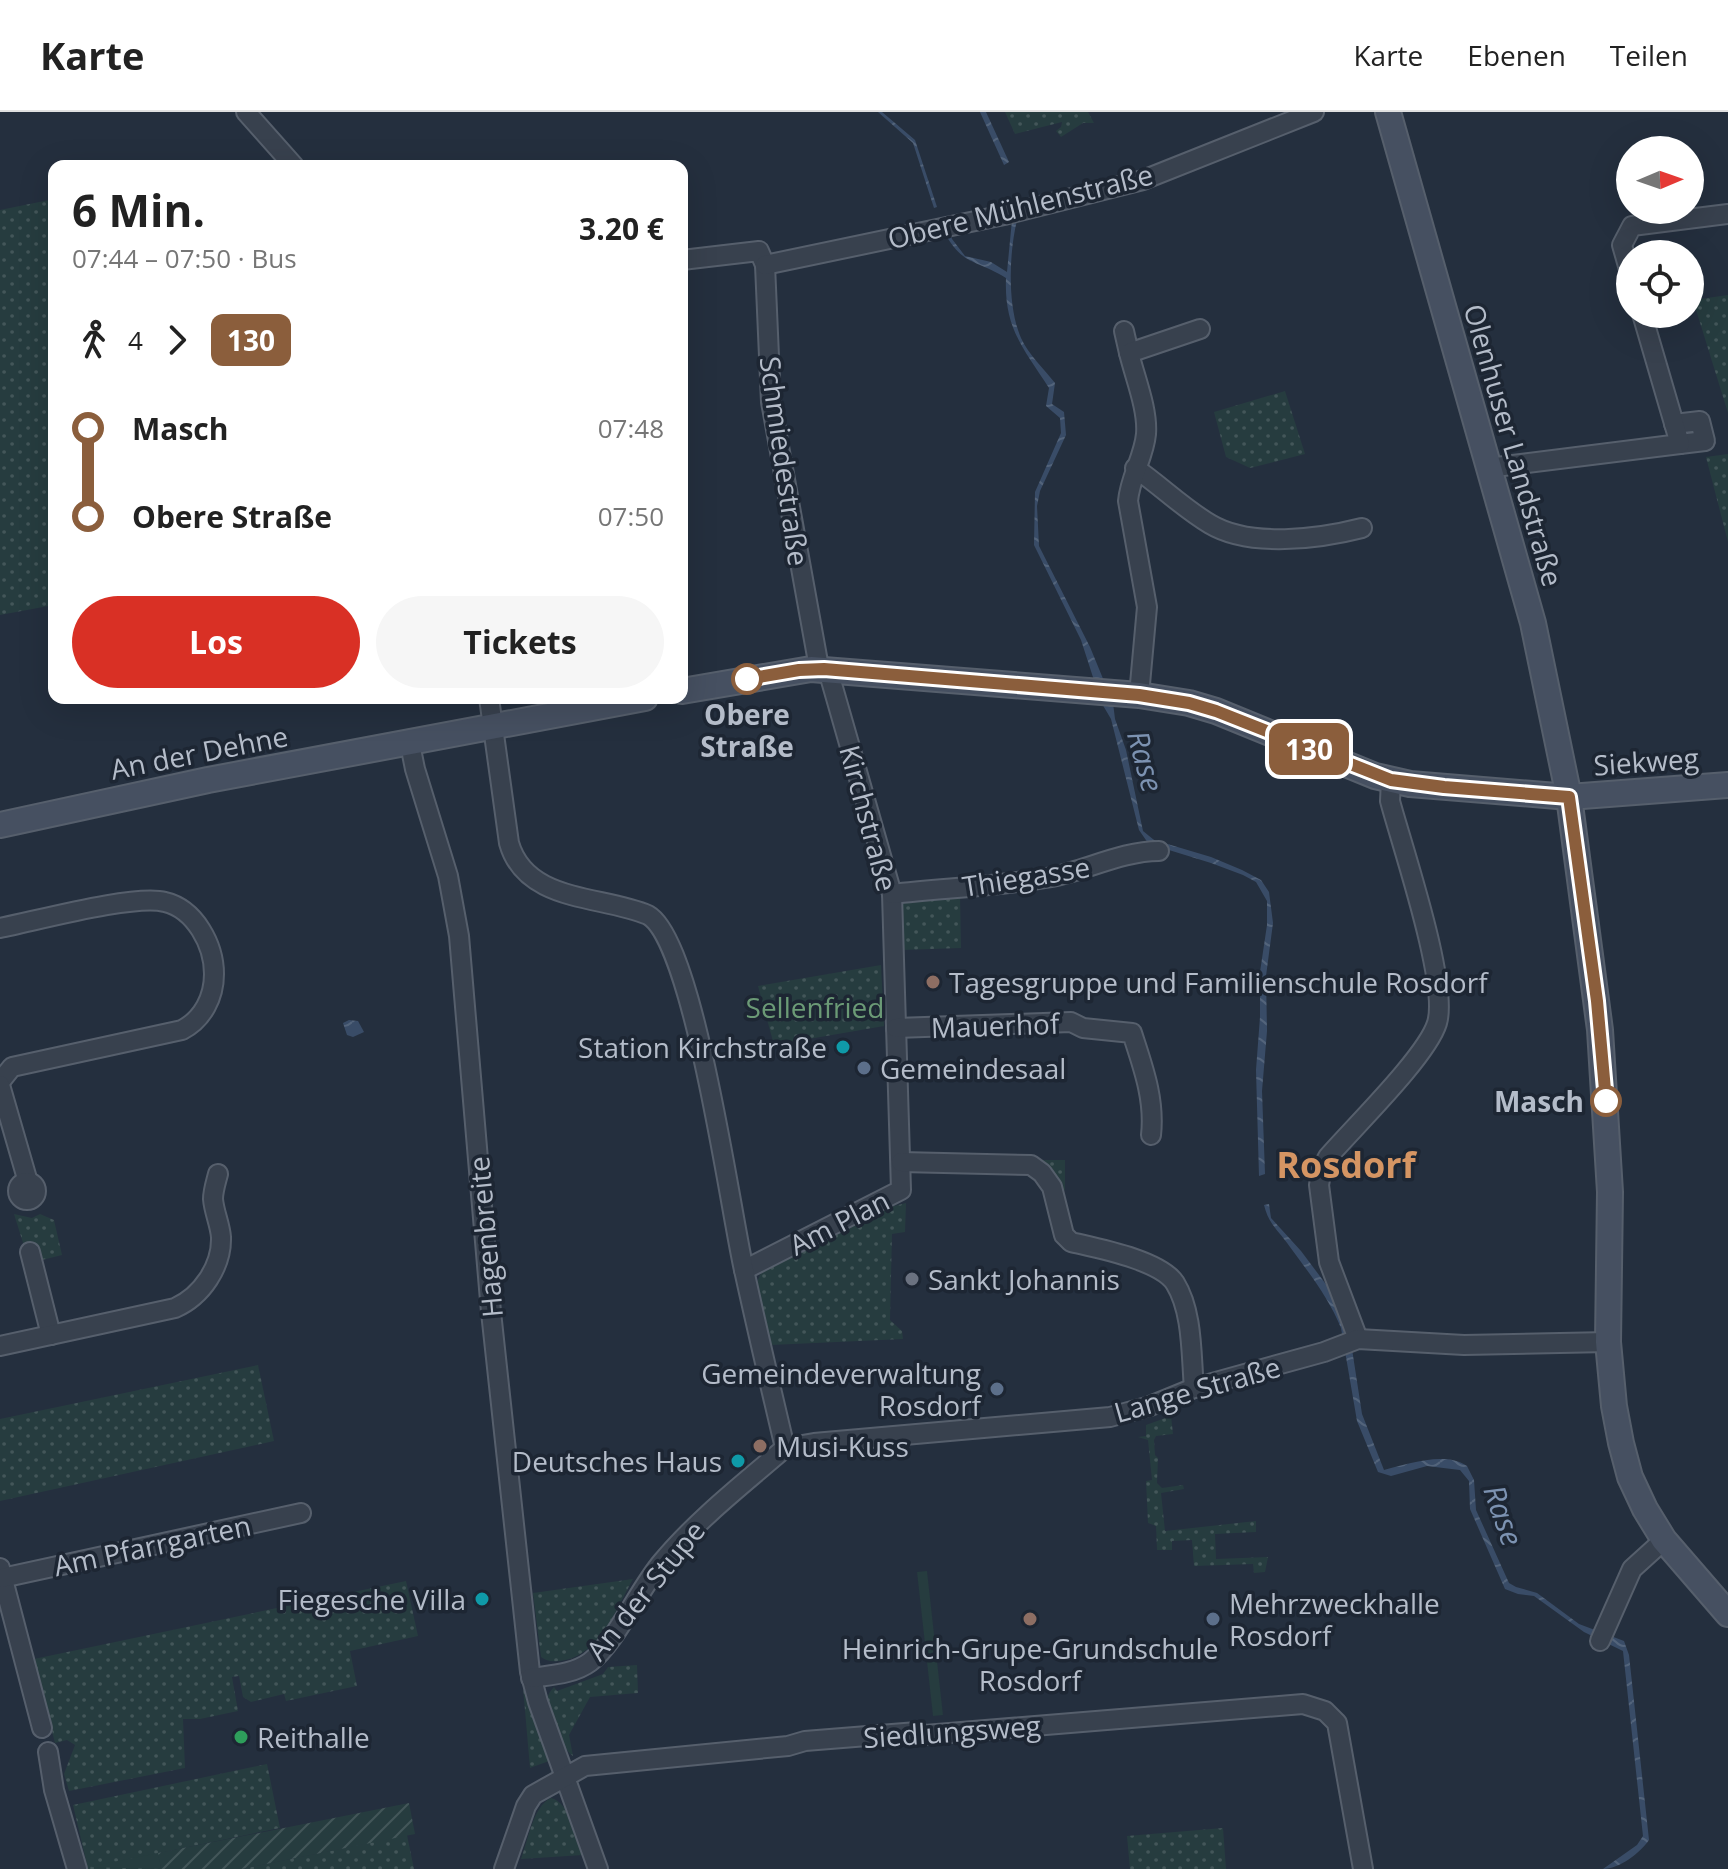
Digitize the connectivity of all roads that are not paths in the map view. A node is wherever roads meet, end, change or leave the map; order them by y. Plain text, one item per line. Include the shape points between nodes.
1 (246, 112) edge
2 (1314, 112) edge
3 (1388, 112) edge
4 (289, 160) edge
5 (1728, 214) edge
6 (1625, 240) edge
7 (762, 258) junction
8 (688, 260) edge
9 (1646, 328) edge
10 (1200, 329) dead end
11 (1124, 331) dead end
12 (1129, 353) junction
13 (1674, 424) junction
14 (1680, 444) junction
15 (1135, 468) junction
16 (1488, 468) junction
17 (1362, 528) dead end
18 (824, 669) junction
19 (688, 690) edge
20 (1139, 695) junction
21 (490, 704) edge
22 (612, 704) edge
23 (493, 726) junction
24 (410, 744) junction
25 (1391, 780) junction
26 (1728, 785) edge
27 (1569, 797) junction
28 (0, 825) edge
29 (1159, 851) dead end
30 (892, 894) junction
31 (0, 928) edge
32 (896, 1028) junction
33 (0, 1084) edge
34 (1151, 1135) dead end
35 (901, 1162) junction
36 (218, 1174) dead end
37 (28, 1182) dead end
38 (30, 1252) dead end
39 (744, 1270) junction
40 (51, 1335) junction
41 (1351, 1342) junction
42 (0, 1346) edge
43 (1609, 1355) junction
44 (1194, 1388) junction
45 (785, 1448) junction
46 (301, 1513) dead end
47 (1664, 1540) junction
48 (1, 1573) edge
49 (1728, 1614) edge
50 (1602, 1636) dead end
51 (531, 1678) junction
52 (42, 1728) dead end
53 (48, 1752) dead end
54 (564, 1777) junction
55 (77, 1869) edge
56 (504, 1869) edge
57 (598, 1869) edge
58 (1363, 1869) edge

1 - 4 street
2 - 7 street, Obere Mühlenstraße via 1143,180 1004,215
3 - 16 street, Olenhuser Landstraße
5 - 6 street via 1632,226
7 - 8 street, Obere Mühlenstraße
7 - 18 street, Schmiedestraße via 771,402 818,662
9 - 13 street
10 - 12 street
11 - 12 street
12 - 15 street via 1146,423
13 - 14 street
13 - 14 street via 1700,421 1705,441
14 - 16 street
15 - 17 street via 1227,532 1296,538
15 - 20 street via 1128,501 1147,607
16 - 27 street, Olenhuser Landstraße via 1533,623
18 - 19 street
18 - 20 street
18 - 30 street, Kirchstraße
20 - 25 street via 1216,711
21 - 23 street
22 - 23 street
23 - 24 street
23 - 39 street via 509,843 522,870 555,890 648,915 665,933 692,1009
24 - 28 street, An der Dehne
24 - 51 street, Hagenbreite via 448,876 459,936 491,1312
25 - 27 street
25 - 41 street via 1390,801 1437,978 1438,1015 1417,1057 1328,1157 1320,1175 1329,1262
26 - 27 street, Siekweg
27 - 43 street via 1606,1098
29 - 30 street, Thiegasse via 1048,878
30 - 32 street, Kirchstraße
31 - 33 street via 126,903 163,901 181,909 199,928 214,977 204,1011 182,1030 12,1067
32 - 34 street, Mauerhof via 1071,1022 1132,1033 1149,1086
32 - 35 street, Kirchstraße
33 - 37 street
35 - 39 street, Am Plan via 901,1190
35 - 44 street, Am Plan via 1023,1163 1042,1173 1071,1242 1128,1256 1174,1282 1187,1321
36 - 40 street via 213,1197 220,1248 210,1277 194,1297 175,1308
38 - 40 street
39 - 45 street
40 - 42 street
41 - 43 street, Lange Straße
41 - 44 street, Lange Straße
43 - 47 street via 1630,1477
44 - 45 street, Lange Straße via 1110,1417
45 - 51 street, An der Stupe via 663,1561 600,1654 577,1669
46 - 48 street, Am Pfarrgarten
47 - 49 street
47 - 50 street via 1632,1569
48 - 52 street
51 - 54 street, Hagenbreite
53 - 55 street
54 - 56 street, Siedlungsweg via 533,1795
54 - 57 street, Hagenbreite
54 - 58 street, Siedlungsweg via 585,1766 805,1741 1303,1704 1325,1711 1337,1723

